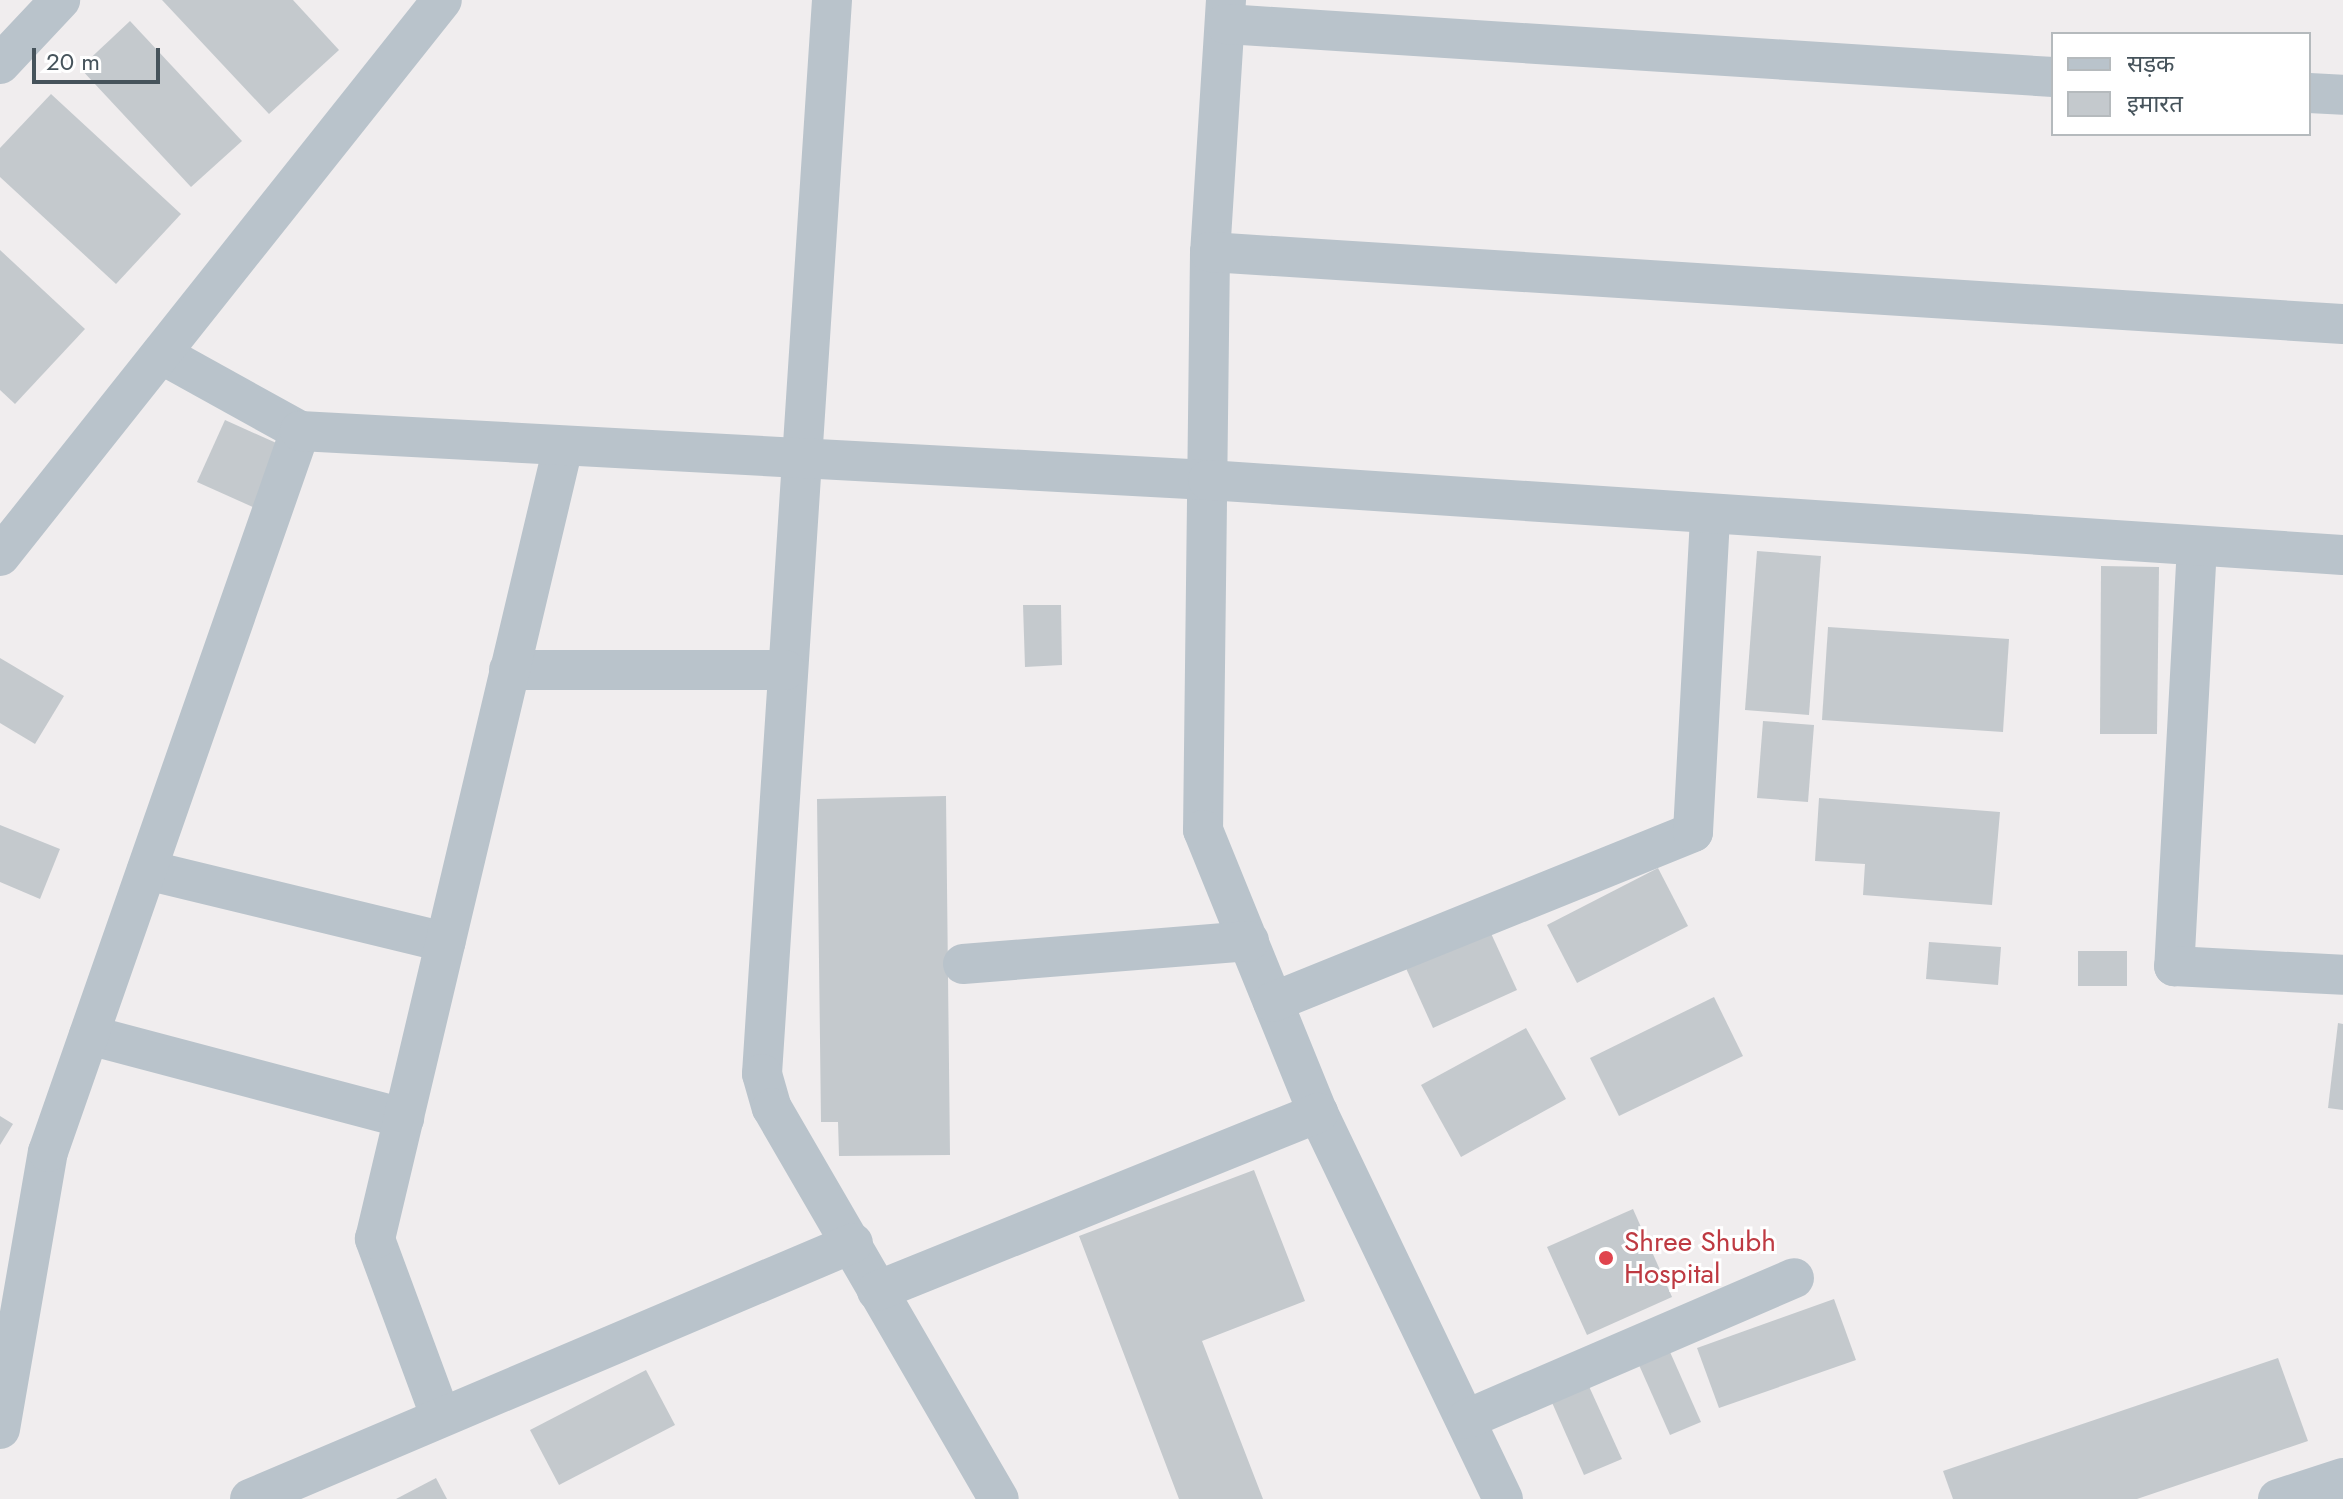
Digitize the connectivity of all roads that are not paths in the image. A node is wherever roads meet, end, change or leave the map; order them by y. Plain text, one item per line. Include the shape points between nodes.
1 (60, 0) edge
2 (442, 0) edge
3 (832, 0) edge
4 (1226, 12) edge
5 (0, 64) edge
6 (2051, 77) edge
7 (2311, 93) edge
8 (2343, 95) edge
9 (1210, 252) junction
10 (2343, 324) edge
11 (161, 354) junction
12 (300, 431) junction
13 (563, 447) junction
14 (800, 461) junction
15 (1208, 480) junction
16 (1710, 515) junction
17 (2197, 546) junction
18 (2343, 555) edge
19 (0, 556) edge
20 (509, 670) junction
21 (785, 670) junction
22 (147, 870) junction
23 (1249, 941) junction
24 (445, 942) junction
25 (963, 964) dead end
26 (2343, 975) edge
27 (1273, 1002) junction
28 (89, 1035) junction
29 (1318, 1113) junction
30 (404, 1118) junction
31 (853, 1243) junction
32 (1794, 1278) dead end
33 (877, 1291) junction
34 (440, 1415) junction
35 (1467, 1419) junction
36 (0, 1429) edge
37 (2343, 1478) edge
38 (250, 1499) edge
39 (999, 1499) edge
40 (1503, 1499) edge
41 (2278, 1499) edge

1 - 5 street
2 - 11 street
3 - 14 street
4 - 6 street
4 - 9 street
7 - 8 street
9 - 10 street
9 - 15 street
11 - 12 street
11 - 19 street
12 - 13 street
12 - 22 street
13 - 14 street
13 - 20 street
14 - 15 street
14 - 21 street
15 - 16 street
15 - 23 street via 1203,830
16 - 17 street
16 - 27 street via 1693,832
17 - 18 street
17 - 26 street via 2174,966
20 - 21 street
20 - 24 street
21 - 31 street via 762,1074 772,1108
22 - 24 street
22 - 28 street
23 - 25 street
23 - 27 street
24 - 30 street
27 - 29 street
28 - 30 street
28 - 36 street via 48,1152
29 - 33 street
29 - 35 street
30 - 34 street via 375,1239
31 - 33 street
31 - 34 street
32 - 35 street
33 - 39 street
34 - 38 street
35 - 40 street
37 - 41 street

